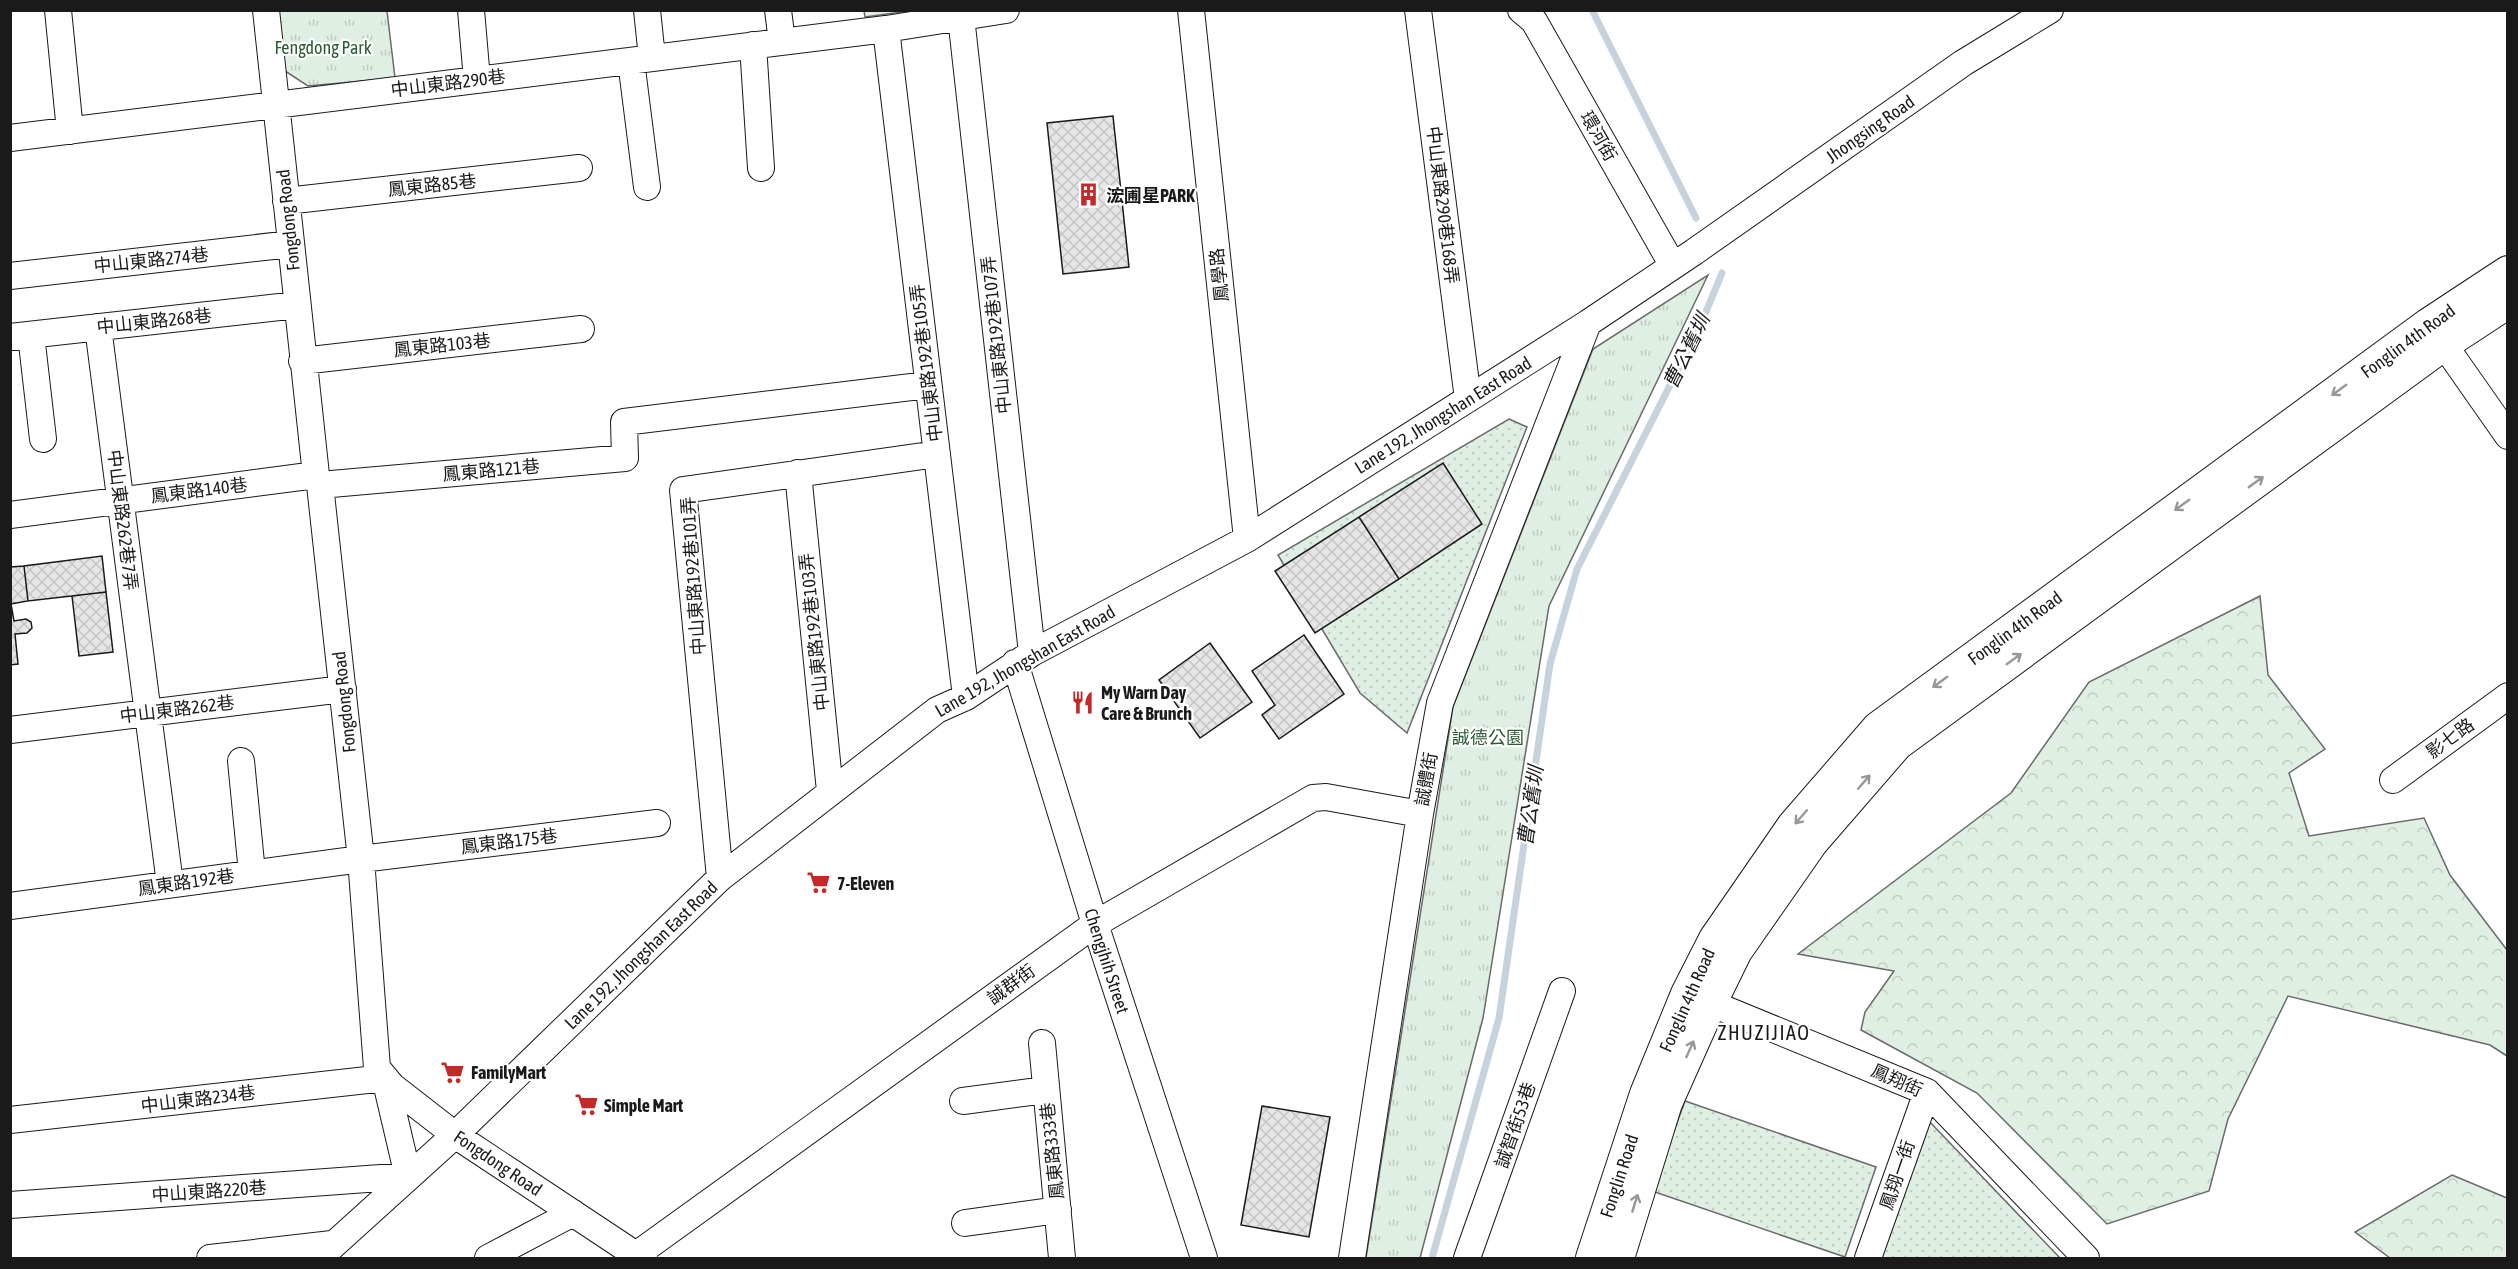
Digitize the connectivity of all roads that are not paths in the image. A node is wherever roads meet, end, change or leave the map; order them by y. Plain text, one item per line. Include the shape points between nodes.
1 (58, 10) edge
2 (266, 10) edge
3 (471, 10) edge
4 (646, 10) edge
5 (778, 10) edge
6 (1006, 10) edge
7 (1191, 10) edge
8 (1418, 10) edge
9 (1521, 10) edge
10 (2050, 10) edge
11 (961, 17) junction
12 (886, 29) junction
13 (782, 42) junction
14 (753, 45) junction
15 (641, 59) junction
16 (477, 80) junction
17 (276, 105) junction
18 (70, 130) junction
19 (10, 138) edge
20 (579, 168) dead end
21 (761, 168) dead end
22 (647, 187) dead end
23 (286, 201) junction
24 (291, 244) junction
25 (1683, 259) junction
26 (2508, 272) edge
27 (10, 276) edge
28 (2508, 302) edge
29 (297, 305) junction
30 (1588, 323) junction
31 (98, 327) junction
32 (581, 329) dead end
33 (2436, 334) junction
34 (21, 336) edge
35 (302, 361) junction
36 (928, 385) junction
37 (1468, 399) junction
38 (2508, 436) edge
39 (43, 439) dead end
40 (937, 454) junction
41 (798, 473) junction
42 (318, 480) junction
43 (121, 500) junction
44 (10, 514) edge
45 (1247, 539) junction
46 (1023, 658) junction
47 (343, 689) junction
48 (2508, 696) edge
49 (966, 697) junction
50 (148, 713) junction
51 (10, 730) edge
52 (241, 761) dead end
53 (2392, 780) dead end
54 (830, 791) junction
55 (1420, 814) junction
56 (657, 823) dead end
57 (361, 858) junction
58 (252, 873) junction
59 (720, 878) junction
60 (170, 885) junction
61 (10, 906) edge
62 (1095, 924) junction
63 (1562, 990) dead end
64 (1699, 998) junction
65 (1042, 1042) dead end
66 (385, 1078) junction
67 (1046, 1090) junction
68 (1927, 1092) junction
69 (1656, 1099) junction
70 (963, 1101) dead end
71 (10, 1120) edge
72 (455, 1135) junction
73 (408, 1176) junction
74 (10, 1205) edge
75 (1058, 1210) junction
76 (573, 1213) junction
77 (965, 1223) dead end
78 (325, 1251) edge
79 (640, 1257) edge
80 (210, 1258) edge
81 (488, 1258) edge
82 (1062, 1258) edge
83 (1204, 1258) edge
84 (1352, 1258) edge
85 (1467, 1258) edge
86 (1592, 1258) edge
87 (1618, 1258) edge
88 (1868, 1258) edge
89 (2086, 1258) edge

1 - 18 street
2 - 17 street, Fongdong Road
3 - 16 street
4 - 15 street
5 - 13 street
6 - 11 street, 中山東路290巷
7 - 45 street, 鳳學路
8 - 37 street, 中山東路290巷168弄
9 - 25 street, 環河街 via 1534,21
10 - 25 street, Jhongsing Road via 1963,63
11 - 12 street, 中山東路290巷
11 - 46 street, 中山東路192巷107弄
12 - 13 street, 中山東路290巷
12 - 36 street, 中山東路192巷105弄
13 - 14 street, 中山東路290巷
14 - 15 street, 中山東路290巷
14 - 21 street
15 - 16 street, 中山東路290巷
15 - 22 street
16 - 17 street, 中山東路290巷
17 - 18 street, 中山東路290巷
17 - 23 street, Fongdong Road
18 - 19 street, 中山東路290巷
20 - 23 street, 鳳東路85巷
23 - 24 street, Fongdong Road
24 - 27 street, 中山東路274巷
24 - 29 street, Fongdong Road
25 - 30 street, Lane 192, Jhongshan East Road
26 - 33 main road, Fonglin 4th Road
28 - 33 main road, Fonglin 4th Road
29 - 31 street, 中山東路268巷
29 - 35 street, Fongdong Road
30 - 37 street, Lane 192, Jhongshan East Road
30 - 55 street, 誠體街 via 1440,703
31 - 34 street, 中山東路268巷
31 - 43 street, 中山東路262巷7弄
32 - 35 street, 鳳東路103巷
33 - 38 street
33 - 64 main road, Fonglin 4th Road via 1897,744 1812,842
34 - 39 street
35 - 42 street, Fongdong Road
36 - 40 street, 中山東路192巷105弄
36 - 42 street, 鳳東路121巷 via 624,422 625,458
37 - 45 street, Lane 192, Jhongshan East Road
40 - 41 street, 中山東路192巷101弄
40 - 49 street, 中山東路192巷105弄
41 - 54 street, 中山東路192巷103弄
41 - 59 street, 中山東路192巷101弄 via 683,490
42 - 43 street, 鳳東路140巷
42 - 47 street, Fongdong Road
43 - 44 street, 鳳東路140巷
43 - 50 street, 中山東路262巷7弄
45 - 46 street, Lane 192, Jhongshan East Road
46 - 49 street, Lane 192, Jhongshan East Road
46 - 62 street, Chengjhih Street
47 - 50 street, 中山東路262巷
47 - 57 street, Fongdong Road
48 - 53 street, 影七路
49 - 54 street, Lane 192, Jhongshan East Road via 937,710
50 - 51 street, 中山東路262巷
50 - 60 street, 中山東路262巷7弄
52 - 58 street
54 - 59 street, Lane 192, Jhongshan East Road
55 - 62 street, 誠群街 via 1313,798
55 - 84 street, 誠體街
56 - 57 street, 鳳東路175巷
57 - 58 street, 鳳東路192巷
57 - 66 street, Fongdong Road via 377,1068
58 - 60 street, 鳳東路192巷
59 - 72 street, Lane 192, Jhongshan East Road
60 - 61 street, 鳳東路192巷
62 - 79 street, 誠群街
62 - 83 street, Chengjhih Street
63 - 85 street, 誠智街53巷
64 - 68 street, 鳳翔街
64 - 69 main road, Fonglin 4th Road
65 - 67 street, 鳳東路333巷
66 - 71 street, 中山東路234巷
66 - 72 street, Fongdong Road
66 - 73 street
67 - 70 street
67 - 75 street, 鳳東路333巷
68 - 88 street, 鳳翔一街
68 - 89 street, 鳳翔街
69 - 86 main road, Fonglin Road
87 -> 69 main road, Fonglin Road
72 - 73 street, Lane 192, Jhongshan East Road
72 - 76 street, Fongdong Road
73 - 74 street, 中山東路220巷
73 - 78 street, Lane 192, Jhongshan East Road
75 - 77 street
75 - 82 street, 鳳東路333巷
76 - 79 street, Fongdong Road
76 - 81 street
78 - 80 street

